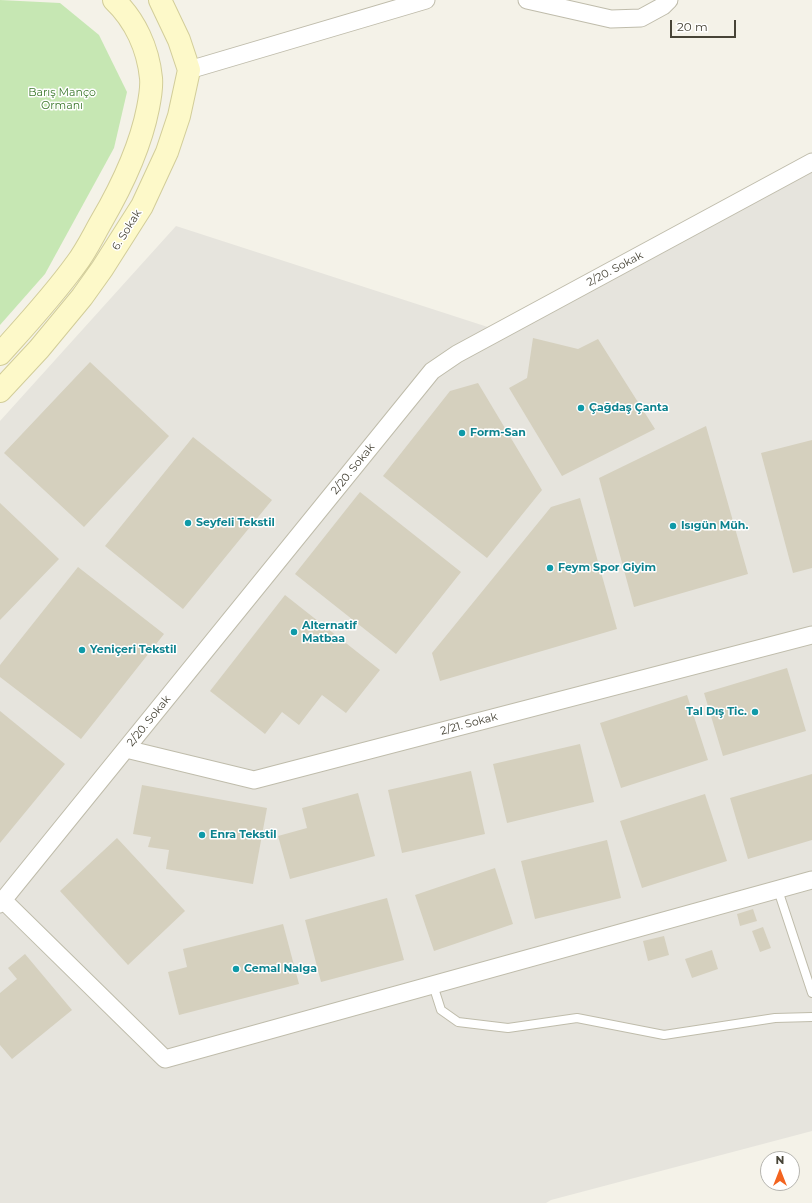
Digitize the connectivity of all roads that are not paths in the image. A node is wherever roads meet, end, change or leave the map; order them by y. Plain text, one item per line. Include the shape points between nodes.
1 (114, 0) edge
2 (160, 0) edge
3 (426, 0) edge
4 (527, 0) edge
5 (669, 0) edge
6 (189, 70) junction
7 (812, 162) edge
8 (0, 354) edge
9 (0, 391) edge
10 (812, 634) edge
11 (126, 749) junction
12 (812, 880) edge
13 (778, 890) junction
14 (2, 902) edge
15 (433, 985) junction
16 (812, 993) edge
17 (812, 1017) edge

1 - 8 main road via 134,24 148,61 150,96 140,137 123,183 77,263
2 - 6 main road via 179,40
3 - 6 street
4 - 5 street via 611,19 641,18
6 - 9 main road, 6. Sokak via 179,116 167,152 142,206 82,297 39,350
7 - 11 street, 2/20. Sokak via 457,354 432,371
10 - 11 street, 2/21. Sokak via 254,780
11 - 14 street, 2/20. Sokak
12 - 13 street
13 - 15 street
13 - 16 lane
14 - 15 street via 165,1058
15 - 17 lane via 441,1010 458,1022 508,1028 577,1018 664,1035 775,1018

